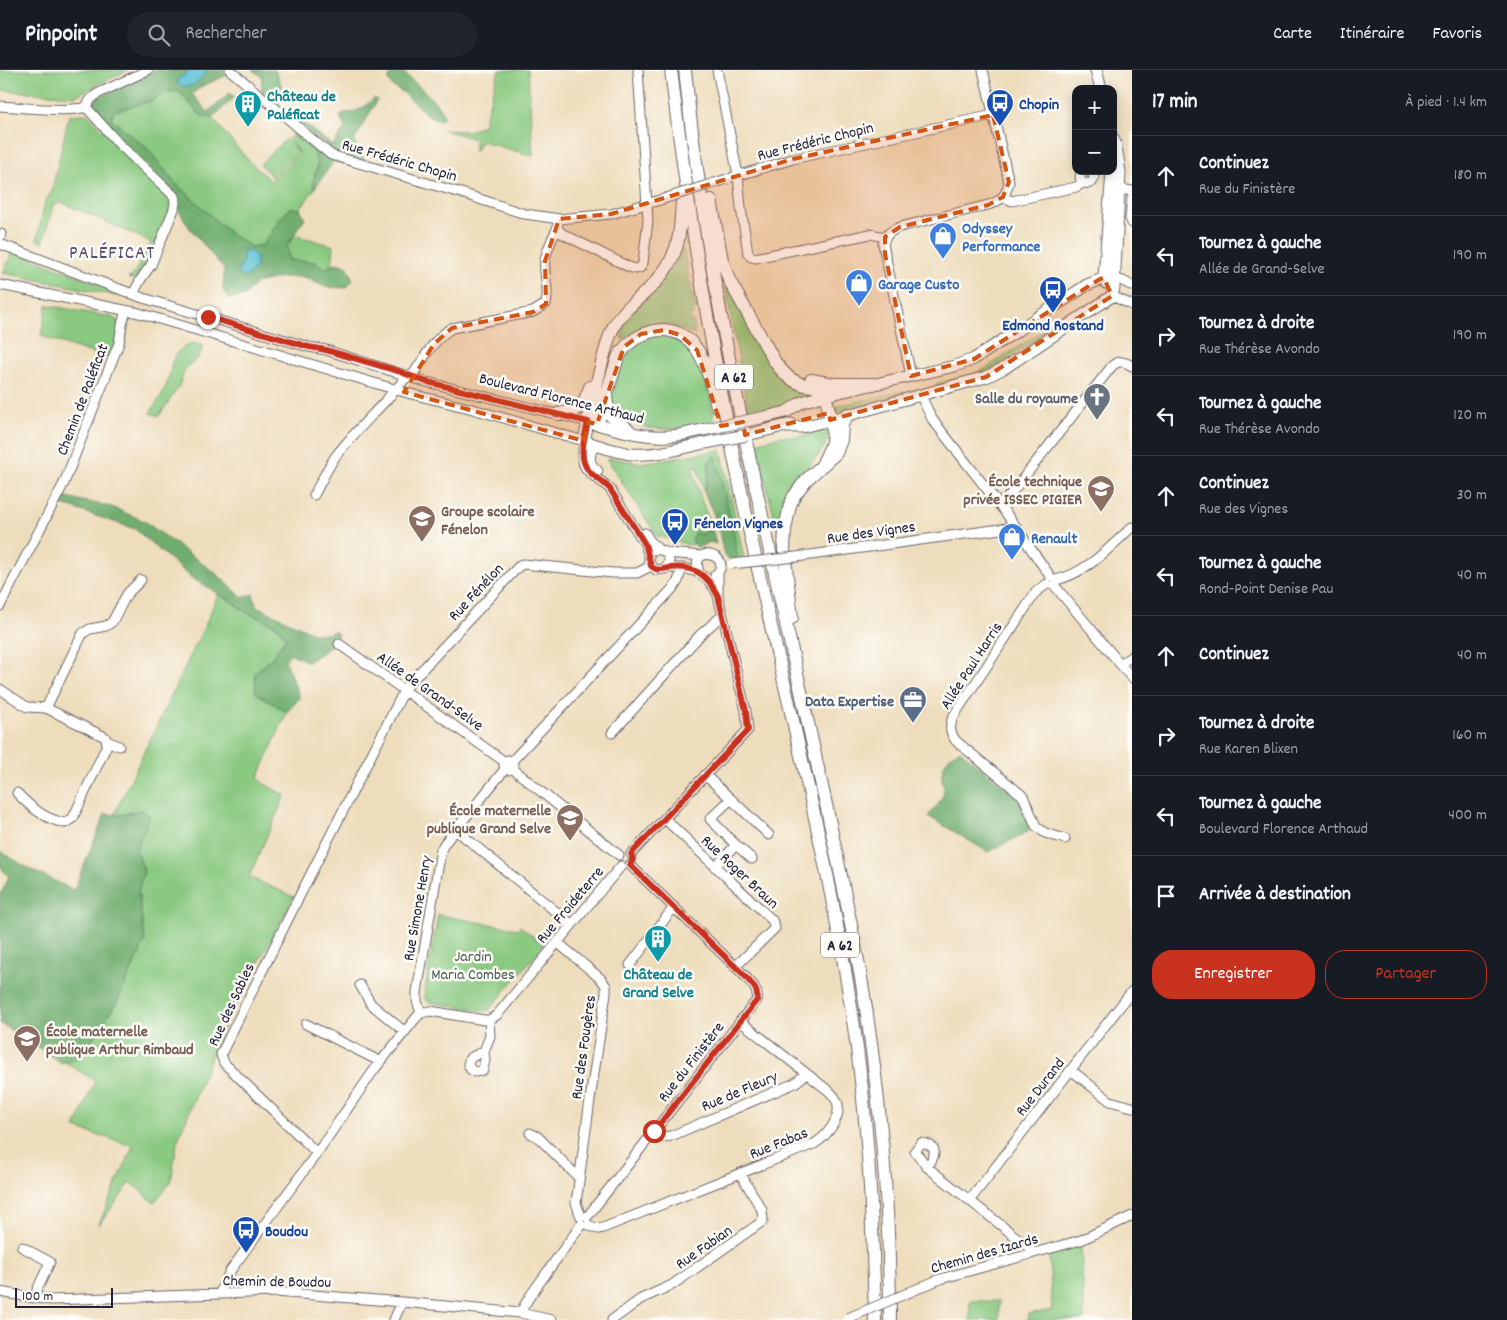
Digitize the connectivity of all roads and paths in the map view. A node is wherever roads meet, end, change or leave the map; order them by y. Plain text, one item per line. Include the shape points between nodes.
1 (148, 70) edge
2 (230, 70) edge
3 (638, 70) edge
4 (671, 70) edge
5 (686, 70) edge
6 (717, 70) edge
7 (983, 70) edge
8 (1096, 70) edge
9 (1100, 85) edge
10 (0, 106) edge
11 (86, 107) junction
12 (993, 115) junction
13 (1117, 154) edge
14 (682, 162) junction
15 (1081, 175) edge
16 (1094, 175) edge
17 (1112, 175) edge
18 (738, 176) junction
19 (1083, 182) junction
20 (1132, 191) edge
21 (1118, 195) junction
22 (1004, 198) junction
23 (1132, 198) edge
24 (1132, 202) edge
25 (647, 205) junction
26 (559, 219) junction
27 (1132, 223) edge
28 (557, 229) junction
29 (885, 237) junction
30 (0, 244) edge
31 (1109, 278) junction
32 (0, 285) edge
33 (1132, 286) edge
34 (133, 294) junction
35 (1112, 296) junction
36 (1132, 305) edge
37 (126, 311) junction
38 (285, 329) dead end
39 (283, 339) junction
40 (1132, 366) edge
41 (779, 368) junction
42 (598, 375) junction
43 (411, 376) junction
44 (911, 376) junction
45 (873, 384) junction
46 (400, 390) junction
47 (607, 391) junction
48 (825, 395) junction
49 (921, 396) junction
50 (558, 414) junction
51 (848, 414) junction
52 (830, 417) junction
53 (592, 423) junction
54 (631, 432) junction
55 (588, 442) junction
56 (823, 463) junction
57 (314, 495) dead end
58 (999, 505) junction
59 (1014, 524) junction
60 (1132, 527) edge
61 (663, 552) junction
62 (702, 556) junction
63 (650, 562) junction
64 (719, 567) junction
65 (665, 568) junction
66 (682, 568) junction
67 (702, 574) junction
68 (760, 577) junction
69 (141, 580) dead end
70 (1052, 581) junction
71 (718, 596) junction
72 (0, 606) edge
73 (723, 617) junction
74 (339, 644) dead end
75 (1132, 656) edge
76 (1120, 664) junction
77 (1132, 678) edge
78 (799, 680) junction
79 (0, 690) edge
80 (404, 691) junction
81 (46, 708) junction
82 (612, 733) dead end
83 (107, 741) junction
84 (119, 746) dead end
85 (509, 765) junction
86 (705, 775) junction
87 (17, 793) dead end
88 (731, 798) junction
89 (665, 819) junction
90 (456, 830) junction
91 (770, 835) dead end
92 (1065, 839) dead end
93 (736, 845) junction
94 (631, 854) junction
95 (619, 855) junction
96 (752, 859) dead end
97 (630, 865) junction
98 (620, 866) junction
99 (715, 867) junction
100 (674, 907) junction
101 (571, 924) junction
102 (557, 942) junction
103 (630, 965) dead end
104 (735, 968) junction
105 (360, 985) dead end
106 (1132, 991) edge
107 (422, 1013) junction
108 (490, 1020) junction
109 (740, 1021) junction
110 (306, 1024) dead end
111 (405, 1032) junction
112 (484, 1051) dead end
113 (381, 1062) junction
114 (1071, 1070) junction
115 (806, 1074) junction
116 (1132, 1107) edge
117 (654, 1131) junction
118 (530, 1133) dead end
119 (317, 1153) junction
120 (927, 1167) dead end
121 (740, 1174) junction
122 (579, 1178) junction
123 (970, 1200) junction
124 (1132, 1216) edge
125 (584, 1221) junction
126 (22, 1247) dead end
127 (1031, 1254) junction
128 (0, 1292) edge
129 (222, 1293) junction
130 (35, 1298) junction
131 (402, 1302) junction
132 (520, 1313) junction
133 (890, 1317) edge
134 (847, 1319) edge
135 (394, 1320) edge
136 (552, 1320) edge
137 (612, 1320) edge
138 (875, 1320) edge

1 - 11 street via 97,94
2 - 26 street, Rue Frédéric Chopin via 331,155 525,214
3 - 25 street
4 - 14 highway, A 62
5 - 41 highway via 724,265 736,295
5 - 78 highway, A 62 via 700,183 723,320
6 - 18 street
7 - 12 street
8 - 9 main road
10 - 11 street via 66,110
11 - 34 street via 119,144 174,196 176,202 151,265
12 - 18 street, Rue Frédéric Chopin via 792,159
12 - 22 street via 1008,182
13 - 21 main road
14 - 42 highway via 681,225 676,250 665,270 615,324
14 - 68 highway, A 62 via 717,365
15 - 19 street
16 - 19 street via 1089,184
17 - 31 main road
18 - 25 street, Rue Frédéric Chopin, bridge
18 - 29 street via 751,257 870,234
19 - 22 street via 1076,187 1017,201
20 - 21 street
21 - 24 street
21 - 31 main road
22 - 29 street via 996,203 900,227
23 - 24 street
24 - 27 street
25 - 26 street, Rue Frédéric Chopin via 599,216
25 - 28 street via 648,220 640,268 629,268
26 - 28 street
28 - 43 street via 544,261 548,288 546,304 532,312 452,328 434,344
29 - 44 street via 883,244
30 - 34 street, Boulevard Florence Arthaud
31 - 33 street
31 - 35 main road via 1108,289
31 - 44 main road, Boulevard Florence Arthaud via 1087,285 974,360
32 - 37 street, Boulevard Florence Arthaud
34 - 37 street, Chemin de Paléficat
34 - 39 street, Boulevard Florence Arthaud
35 - 36 street
35 - 49 main road, Boulevard Florence Arthaud via 1001,370
37 - 46 street, Boulevard Florence Arthaud
37 - 72 street, Chemin de Paléficat via 119,343 64,483
38 - 39 street
39 - 43 street, Boulevard Florence Arthaud
40 - 58 street via 1125,362 1112,366
41 - 45 highway via 806,380
41 - 48 highway via 788,378 817,387
42 - 50 highway via 591,383 582,406 572,412
42 - 53 highway
43 - 46 street
43 - 50 street, Boulevard Florence Arthaud
44 - 45 main road, Boulevard Florence Arthaud
45 - 48 main road, Boulevard Florence Arthaud
46 - 55 street, Boulevard Florence Arthaud
46 - 57 street via 355,433 334,459
47 - 53 highway
47 - 54 highway via 608,413
47 - 68 highway via 621,351 641,334 664,330 693,344 704,363 716,400 751,564
48 - 52 highway
48 - 54 main road, Boulevard Florence Arthaud, bridge via 786,412 702,430 663,436
49 - 51 main road, Boulevard Florence Arthaud
49 - 58 street via 932,418
50 - 53 street, Boulevard Florence Arthaud
51 - 52 main road, Boulevard Florence Arthaud
51 - 56 highway via 836,453
52 - 55 main road, Boulevard Florence Arthaud, bridge via 802,427 768,430 656,453 622,452
52 - 56 highway via 832,443
53 - 54 main road, Boulevard Florence Arthaud
53 - 55 main road
55 - 61 street via 592,466 609,481 650,541
55 - 63 street via 584,464 610,489 645,544
56 - 78 highway via 794,496 785,529 784,550
58 - 59 street
59 - 64 street, Rue des Vignes, bridge via 1008,528
59 - 70 street
60 - 70 street via 1088,566
61 - 62 street
61 - 63 street via 653,552
61 - 65 street via 669,561
62 - 64 street via 712,554
62 - 67 street via 697,564
63 - 65 street via 656,570
63 - 80 street, Rue Fénélon via 637,573 523,564
64 - 67 street via 712,576
64 - 71 street
65 - 66 street
66 - 67 street
66 - 85 street via 675,586
67 - 71 street
68 - 138 highway, A 62 via 833,908 852,1013 872,1189
69 - 81 street via 127,594 112,622 83,633
70 - 76 street
70 - 92 street, Allée Paul Harris via 1036,592 1027,604 953,717 950,728 956,741 1023,796 1036,826 1045,833
71 - 73 street
73 - 82 street via 701,634
73 - 86 street via 748,730
74 - 80 street, Allée de Grand-Selve
75 - 76 street
76 - 77 street
78 - 133 highway, A 62 via 867,1014 883,1150
79 - 81 street via 27,707
80 - 85 street, Allée de Grand-Selve
80 - 119 street, Rue des Sables via 221,1054 224,1063
81 - 83 street via 105,737
83 - 84 street
83 - 87 street via 73,818 66,823 56,822 27,804
85 - 90 street, Rue Simone Henry
85 - 95 street, Allée de Grand-Selve
86 - 88 street
86 - 89 street
88 - 91 street
88 - 93 street via 710,819
89 - 94 street
89 - 99 street, Rue Roger Braun
90 - 101 street
90 - 107 street, Rue Simone Henry via 441,850 417,992
93 - 96 street
93 - 99 street
94 - 95 street via 624,852
94 - 97 street
95 - 98 street via 617,861
97 - 98 street
97 - 100 street
98 - 101 street, Rue Froideterre
99 - 104 street, Rue Roger Braun via 772,920 775,928
100 - 103 street
100 - 104 street
101 - 102 street, Rue Froideterre
102 - 108 street, Rue Froideterre
102 - 122 street, Rue des Fougères via 606,986
104 - 109 street, Rue du Finistère via 758,994
105 - 111 street via 371,1004
106 - 114 street, Rue Durand
107 - 108 street via 430,1011
107 - 111 street
108 - 112 street via 490,1036
109 - 115 street, Rue Fabas
109 - 117 street, Rue du Finistère
110 - 113 street
111 - 113 street
113 - 119 street
114 - 116 street via 1110,1101
114 - 123 street, Rue Durand
115 - 117 street, Rue de Fleury via 795,1083 671,1136 662,1136
115 - 121 street, Rue Fabas via 830,1092 838,1103 836,1119 829,1130 814,1144
117 - 125 street, Rue du Finistère
118 - 122 street
119 - 129 street via 230,1271
120 - 123 street
121 - 125 street, Rue Fabas via 603,1228 598,1229
121 - 137 street, Rue Fabian via 762,1210 763,1221 672,1285 642,1299
122 - 125 street, Rue des Fougères via 576,1202
123 - 127 street via 1030,1248
124 - 127 street, Chemin des Izards via 1081,1240
125 - 132 street, Rue du Finistère
126 - 130 street via 50,1262
127 - 134 street, Chemin des Izards, bridge via 940,1279
128 - 130 street, Chemin de Boudou
129 - 130 street, Chemin de Boudou via 62,1300
129 - 131 street, Chemin de Boudou via 282,1292
131 - 132 street, Chemin de Boudou
131 - 135 street
132 - 136 street, Chemin de Boudou

